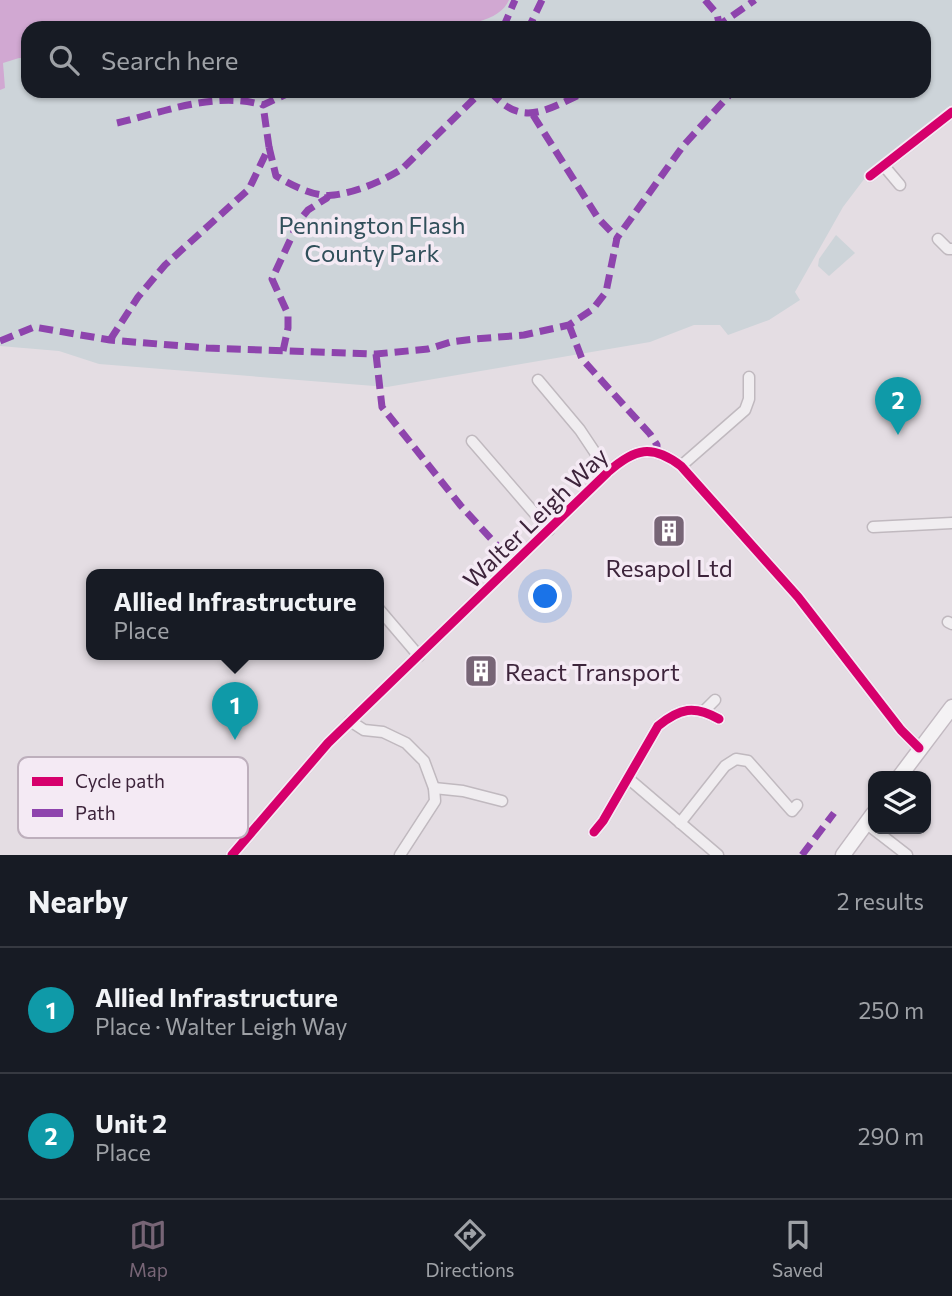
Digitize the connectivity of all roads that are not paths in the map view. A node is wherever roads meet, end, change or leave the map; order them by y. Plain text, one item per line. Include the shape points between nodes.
1 (952, 112) edge
2 (884, 166) junction
3 (870, 176) dead end
4 (900, 185) dead end
5 (938, 239) dead end
6 (952, 249) edge
7 (749, 377) dead end
8 (538, 380) dead end
9 (472, 442) dead end
10 (681, 466) junction
11 (608, 472) junction
12 (952, 523) edge
13 (873, 527) dead end
14 (549, 530) junction
15 (384, 614) edge
16 (418, 656) junction
17 (715, 700) dead end
18 (952, 707) edge
19 (704, 711) junction
20 (719, 719) dead end
21 (350, 721) junction
22 (919, 748) junction
23 (903, 771) edge
24 (629, 779) junction
25 (434, 788) junction
26 (502, 801) dead end
27 (792, 811) dead end
28 (680, 822) junction
29 (868, 822) edge
30 (594, 832) dead end
31 (885, 834) edge
32 (248, 836) edge
33 (247, 838) edge
34 (232, 855) edge
35 (400, 855) edge
36 (718, 855) edge
37 (843, 855) edge
38 (907, 855) edge

1 - 2 street
2 - 3 street
2 - 4 street
5 - 6 street
7 - 10 street via 745,410
8 - 11 street
9 - 14 street
10 - 11 street, Walter Leigh Way via 646,451 623,458
10 - 22 street, Walter Leigh Way via 793,591
11 - 14 street, Walter Leigh Way
12 - 13 street
14 - 16 street, Walter Leigh Way
15 - 16 street
16 - 21 street, Walter Leigh Way
17 - 19 street
18 - 22 main road
19 - 20 street
19 - 24 street via 671,715 658,726
21 - 25 street via 406,743 424,761
21 - 32 street, Walter Leigh Way
22 - 23 main road
24 - 28 street
24 - 30 street
25 - 26 street
25 - 35 street via 435,801
27 - 28 street via 748,761 736,759 725,766
28 - 36 street
29 - 37 main road
31 - 38 street
33 - 34 street, Walter Leigh Way

